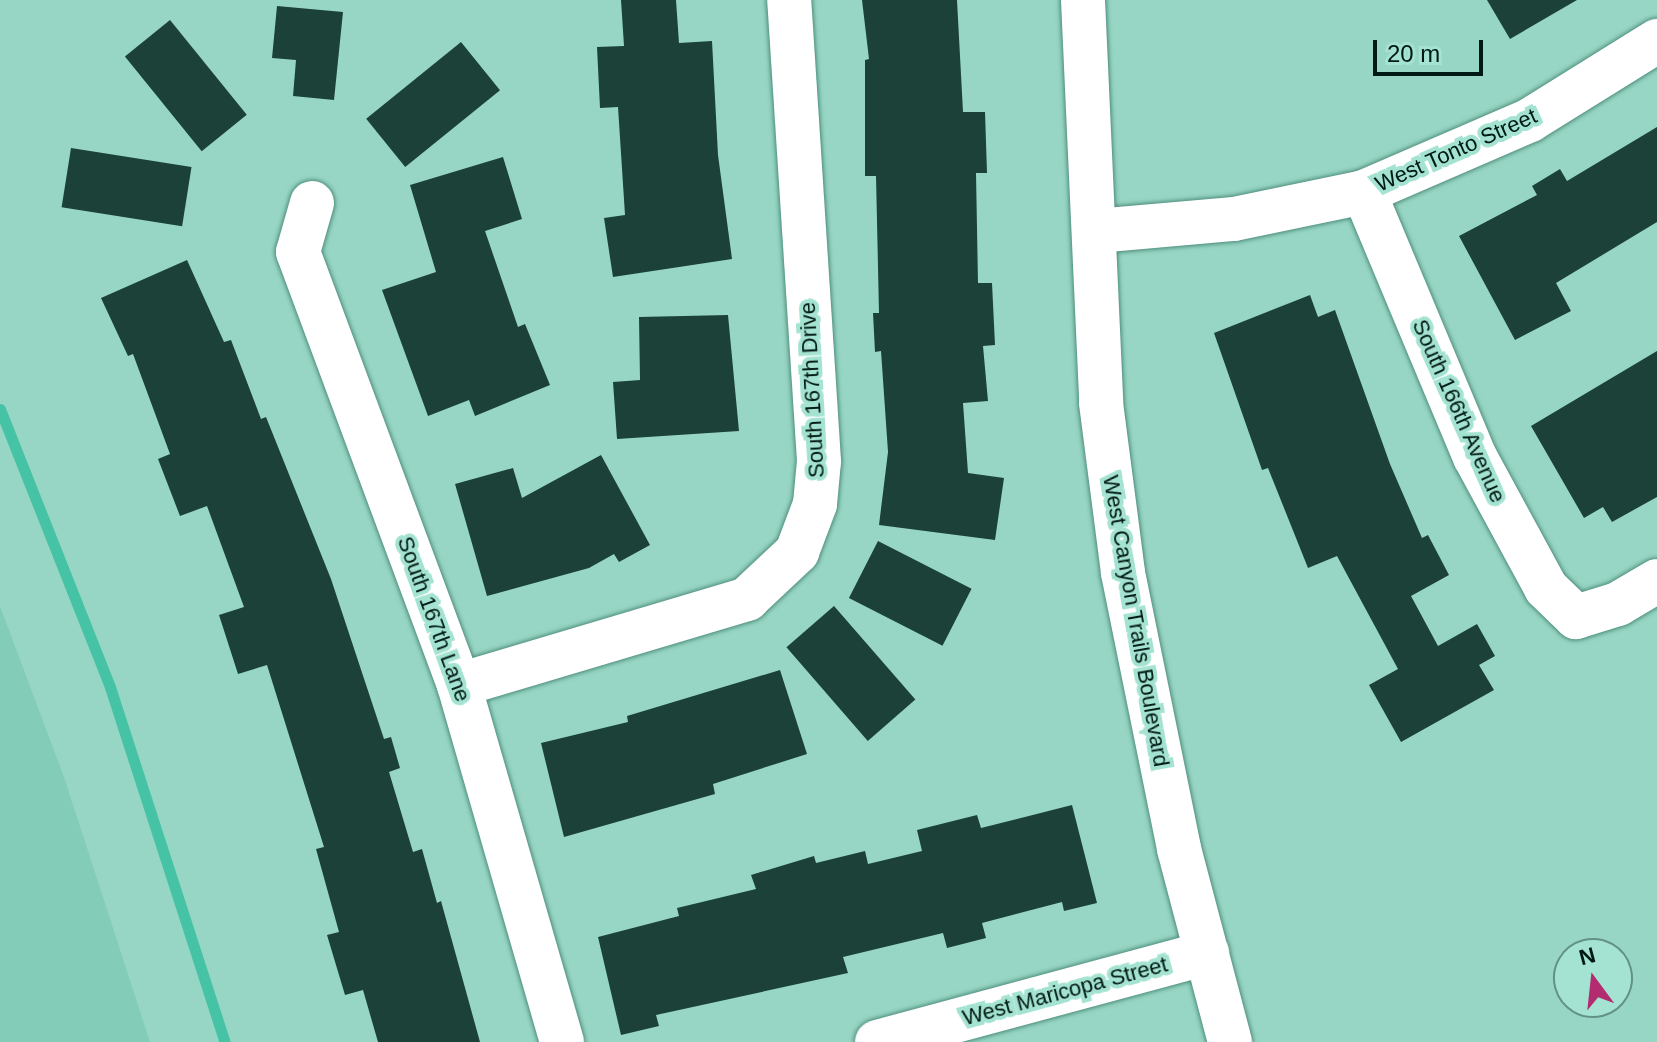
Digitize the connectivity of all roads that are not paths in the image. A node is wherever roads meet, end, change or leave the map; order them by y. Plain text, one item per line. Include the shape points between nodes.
1 (789, 0) edge
2 (1083, 0) edge
3 (1657, 41) edge
4 (1364, 192) junction
5 (312, 203) dead end
6 (1096, 231) junction
7 (1657, 581) edge
8 (459, 685) junction
9 (1207, 953) junction
10 (562, 1042) edge
11 (877, 1042) edge
12 (1230, 1042) edge

1 - 8 street, South 167th Drive via 819,461 815,504 797,552 747,599
2 - 6 street, West Canyon Trails Boulevard
3 - 4 street, West Tonto Street via 1530,120
4 - 6 street, West Tonto Street via 1234,219
4 - 7 street, South 166th Avenue via 1475,457 1546,588 1576,617 1618,604
5 - 8 street, South 167th Lane via 298,252
6 - 9 street, West Canyon Trails Boulevard via 1101,403 1123,573 1173,820
8 - 10 street, South 167th Lane
9 - 11 street, West Maricopa Street
9 - 12 street, West Canyon Trails Boulevard

